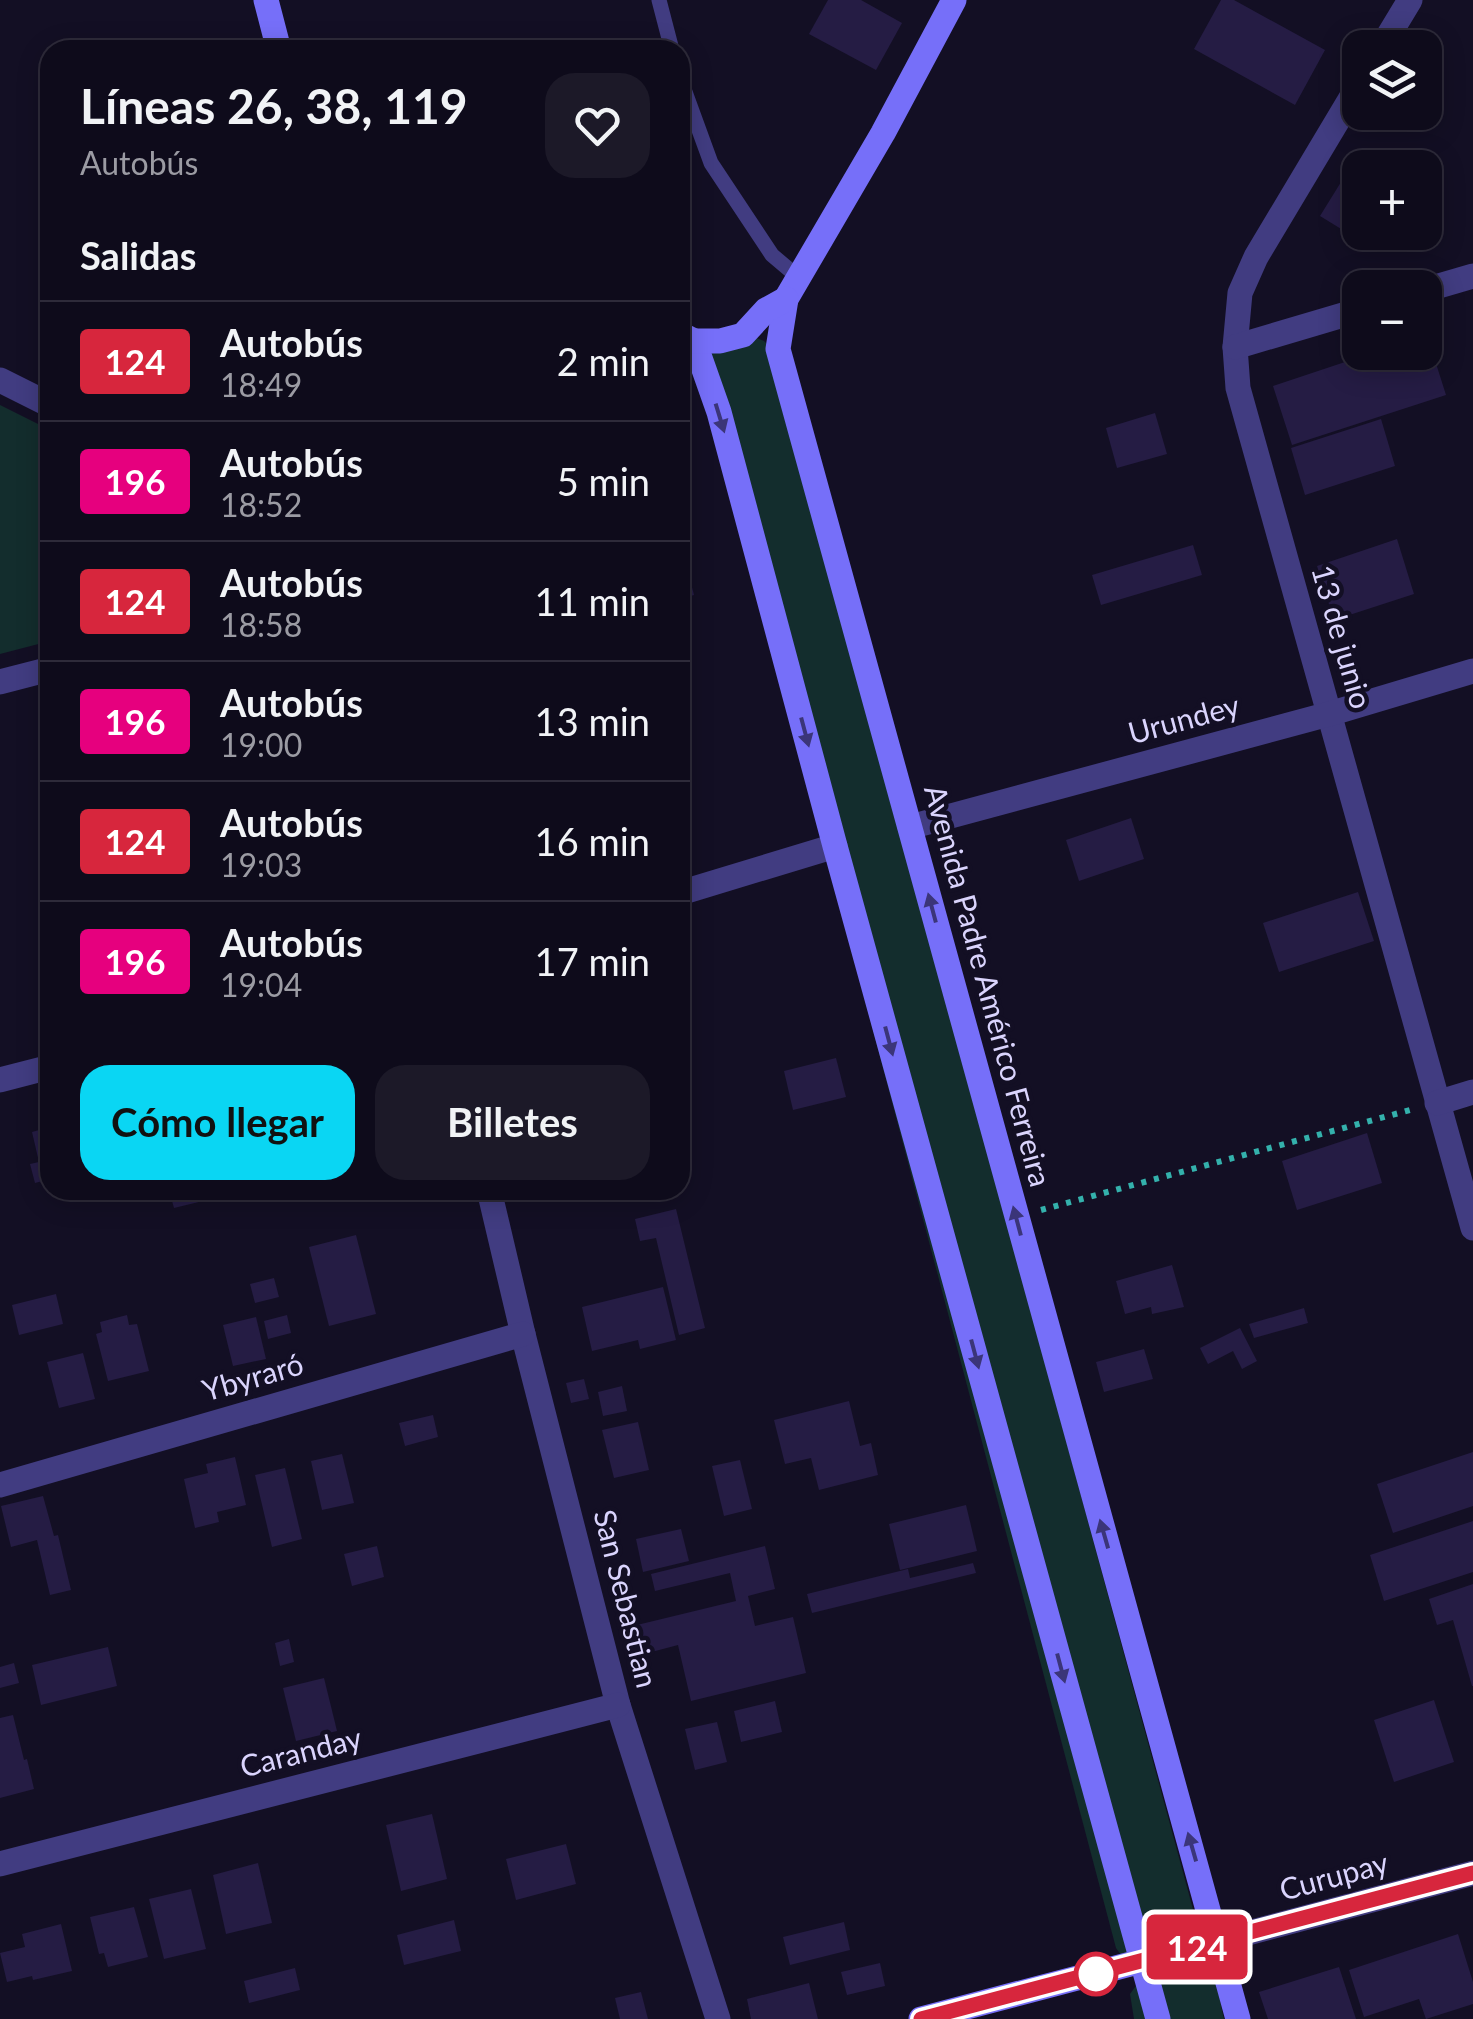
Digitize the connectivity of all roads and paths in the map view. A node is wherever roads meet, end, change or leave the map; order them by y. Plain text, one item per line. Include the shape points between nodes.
1 (266, 0) edge
2 (659, 0) edge
3 (954, 0) edge
4 (1410, 0) edge
5 (1392, 30) edge
6 (276, 40) edge
7 (669, 40) edge
8 (690, 105) edge
9 (1342, 113) edge
10 (1473, 276) edge
11 (1442, 285) edge
12 (792, 288) junction
13 (1342, 315) edge
14 (690, 338) edge
15 (690, 345) edge
16 (1234, 347) junction
17 (0, 380) edge
18 (40, 399) edge
19 (40, 672) edge
20 (1473, 672) edge
21 (0, 682) edge
22 (1329, 714) junction
23 (910, 828) junction
24 (835, 846) junction
25 (690, 890) edge
26 (40, 1070) edge
27 (0, 1080) edge
28 (1473, 1092) edge
29 (1437, 1103) junction
30 (491, 1200) edge
31 (1016, 1217) junction
32 (1473, 1228) edge
33 (523, 1334) junction
34 (0, 1485) edge
35 (618, 1705) junction
36 (0, 1864) edge
37 (1473, 1873) edge
38 (1218, 1941) junction
39 (1142, 1962) junction
40 (718, 2019) edge
41 (921, 2019) edge
42 (1158, 2019) edge
43 (1238, 2019) edge

1 - 6 street
2 - 7 lane
3 - 12 street, Avenida Padre Américo Ferreira
4 - 5 street
8 - 12 lane via 711,163
9 - 16 street, 13 de junio via 1256,257 1240,293
10 - 11 street
12 - 14 street via 743,335
12 - 23 street, Avenida Padre Américo Ferreira via 778,350
13 - 16 street
15 -> 24 street via 719,412
16 - 22 street, 13 de junio via 1238,388
17 - 18 street
19 - 21 street
20 - 22 street, Urundey
22 - 23 street, Urundey
22 - 29 street, 13 de junio
31 -> 23 street, Avenida Padre Américo Ferreira
24 - 25 street
24 -> 39 street
26 - 27 street
28 - 29 street
29 - 31 path
29 - 32 street, 13 de junio
30 - 33 street, San Sebastian
38 -> 31 street, Avenida Padre Américo Ferreira
33 - 34 street, Ybyraró
33 - 35 street, San Sebastian
35 - 36 street, Caranday
35 - 40 street, San Sebastian
37 - 38 street, Curupay
38 - 39 street, Curupay
38 - 43 street, Avenida Padre Américo Ferreira
39 - 41 street, Curupay
39 - 42 street

